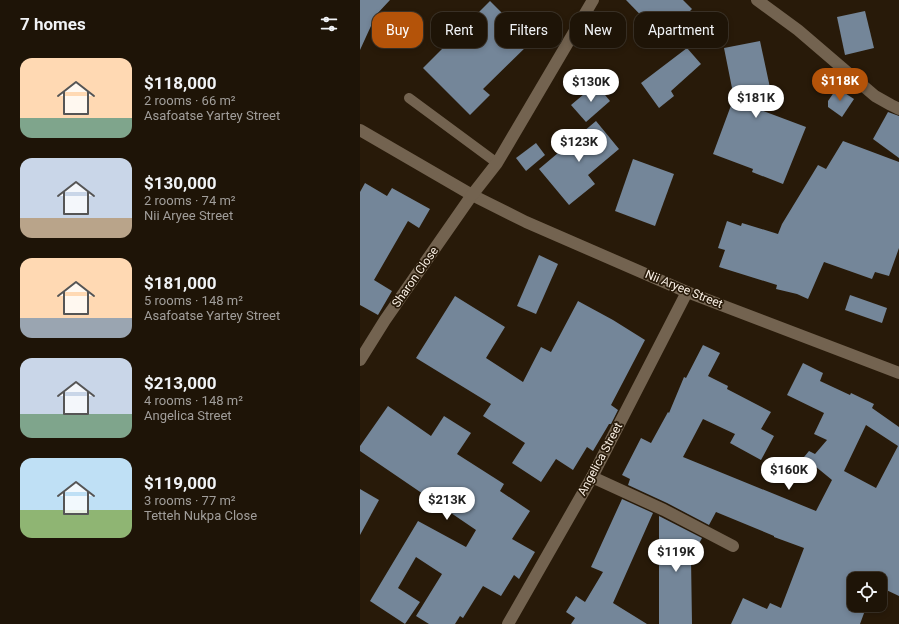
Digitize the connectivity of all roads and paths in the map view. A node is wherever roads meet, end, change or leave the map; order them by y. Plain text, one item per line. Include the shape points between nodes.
1 (593, 0) edge
2 (757, 0) edge
3 (409, 98) dead end
4 (899, 109) edge
5 (360, 130) edge
6 (498, 163) junction
7 (472, 195) junction
8 (687, 292) junction
9 (360, 360) edge
10 (899, 373) edge
11 (592, 477) junction
12 (733, 546) dead end
13 (508, 624) edge

1 - 6 street, Sharon Close
2 - 4 street via 798,30 875,96
3 - 6 lane
5 - 7 street, Nii Aryee Street
6 - 7 street, Sharon Close
7 - 8 street, Nii Aryee Street via 526,222
7 - 9 street, Sharon Close
8 - 10 street, Nii Aryee Street
8 - 11 street, Angelica Street
11 - 12 street via 664,510
11 - 13 street, Angelica Street

